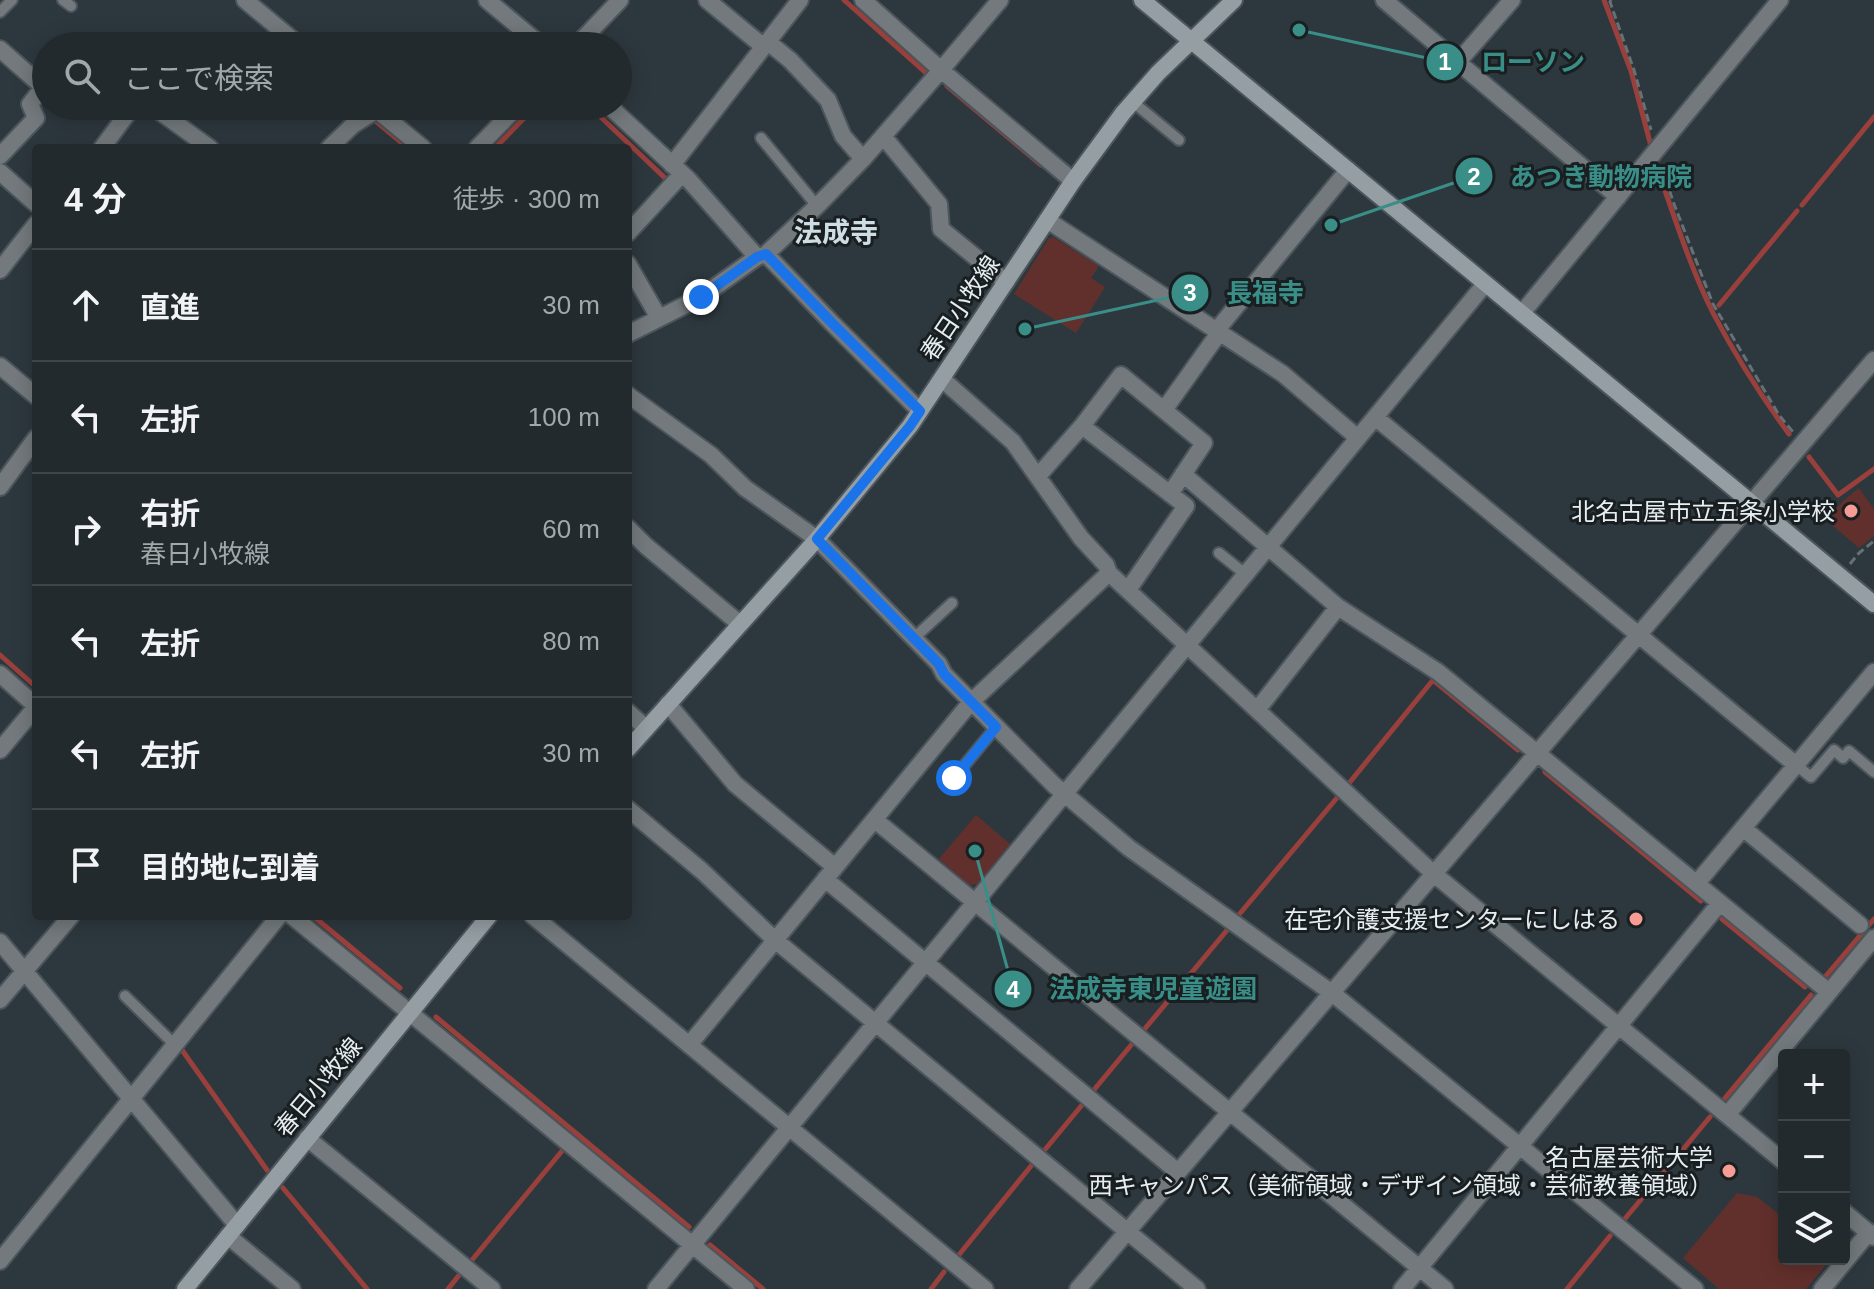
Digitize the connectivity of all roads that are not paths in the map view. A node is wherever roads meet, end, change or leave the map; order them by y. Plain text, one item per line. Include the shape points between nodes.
1 (12, 0) edge
2 (245, 0) edge
3 (487, 0) edge
4 (620, 0) edge
5 (707, 0) edge
6 (800, 0) edge
7 (863, 0) edge
8 (1000, 0) edge
9 (1142, 0) edge
10 (1234, 0) edge
11 (1384, 0) edge
12 (1512, 0) edge
13 (1780, 0) edge
14 (0, 12) edge
15 (283, 32) edge
16 (525, 32) edge
17 (589, 32) edge
18 (1191, 41) junction
19 (766, 44) junction
20 (0, 49) edge
21 (1458, 62) junction
22 (941, 70) junction
23 (32, 75) edge
24 (1133, 102) junction
25 (34, 120) edge
26 (123, 120) edge
27 (171, 120) edge
28 (359, 120) edge
29 (389, 120) edge
30 (504, 120) edge
31 (624, 120) edge
32 (883, 136) junction
33 (761, 138) dead end
34 (1179, 140) dead end
35 (105, 144) edge
36 (203, 144) edge
37 (333, 144) edge
38 (418, 144) edge
39 (481, 144) edge
40 (0, 156) edge
41 (863, 159) junction
42 (677, 169) junction
43 (1348, 170) junction
44 (0, 172) edge
45 (1073, 181) junction
46 (1618, 197) junction
47 (32, 200) edge
48 (817, 206) junction
49 (1047, 220) junction
50 (632, 228) edge
51 (32, 229) edge
52 (761, 255) junction
53 (0, 270) edge
54 (632, 271) edge
55 (1006, 282) junction
56 (1485, 284) junction
57 (1522, 313) junction
58 (659, 318) junction
59 (632, 332) edge
60 (1218, 332) junction
61 (1874, 360) edge
62 (0, 366) edge
63 (942, 379) junction
64 (32, 393) edge
65 (632, 398) edge
66 (1164, 410) junction
67 (920, 411) junction
68 (1375, 417) junction
69 (1082, 426) junction
70 (1358, 438) junction
71 (32, 443) edge
72 (1183, 474) junction
73 (1038, 476) junction
74 (0, 487) edge
75 (1170, 494) junction
76 (1752, 504) junction
77 (632, 532) edge
78 (817, 539) junction
79 (1269, 546) junction
80 (1219, 553) dead end
81 (1109, 573) junction
82 (1245, 574) junction
83 (1128, 590) junction
84 (952, 603) dead end
85 (1874, 604) edge
86 (1338, 607) junction
87 (740, 624) junction
88 (1640, 635) junction
89 (914, 638) junction
90 (1187, 645) junction
91 (1874, 672) edge
92 (0, 674) edge
93 (32, 702) edge
94 (971, 702) junction
95 (668, 704) junction
96 (1257, 710) junction
97 (32, 711) edge
98 (632, 716) edge
99 (996, 727) junction
100 (646, 728) junction
101 (632, 744) edge
102 (0, 750) edge
103 (1538, 754) junction
104 (1796, 765) junction
105 (1874, 772) edge
106 (954, 778) dead end
107 (1064, 793) junction
108 (632, 812) edge
109 (875, 820) junction
110 (1743, 828) junction
111 (830, 873) junction
112 (1434, 874) junction
113 (1697, 883) junction
114 (975, 901) junction
115 (1720, 903) junction
116 (68, 920) edge
117 (276, 920) edge
118 (297, 920) edge
119 (486, 920) edge
120 (538, 920) edge
121 (1860, 925) dead end
122 (1874, 938) edge
123 (775, 940) junction
124 (0, 942) edge
125 (925, 962) junction
126 (24, 971) junction
127 (1829, 992) junction
128 (1332, 993) junction
129 (125, 996) dead end
130 (0, 1000) edge
131 (410, 1014) junction
132 (876, 1022) junction
133 (1619, 1026) junction
134 (175, 1045) junction
135 (689, 1045) junction
136 (130, 1100) junction
137 (1229, 1112) junction
138 (1727, 1115) junction
139 (789, 1127) junction
140 (307, 1138) junction
141 (1520, 1146) junction
142 (1778, 1157) edge
143 (1178, 1172) junction
144 (1850, 1217) edge
145 (232, 1231) junction
146 (1127, 1231) junction
147 (1871, 1234) edge
148 (692, 1245) junction
149 (0, 1261) edge
150 (1420, 1268) junction
151 (185, 1289) edge
152 (292, 1289) edge
153 (492, 1289) edge
154 (656, 1289) edge
155 (746, 1289) edge
156 (985, 1289) edge
157 (1078, 1289) edge
158 (1197, 1289) edge
159 (1402, 1289) edge
160 (1445, 1289) edge
161 (1695, 1289) edge
162 (1822, 1289) edge

1 - 14 lane
2 - 15 street
3 - 16 street
4 - 17 street
5 - 19 street
6 - 19 street
7 - 22 street
8 - 22 street
9 - 18 main road
10 - 18 main road, 春日小牧線
11 - 21 street
12 - 21 street
13 - 46 street
18 - 24 main road, 春日小牧線
18 - 43 main road
19 - 41 street via 790,60 828,100 843,136
19 - 42 street
20 - 23 street
21 - 46 street
22 - 32 street
22 - 45 street
24 - 34 lane
24 - 45 main road, 春日小牧線
25 - 40 street
26 - 35 street
27 - 36 street
28 - 37 street
29 - 38 street
30 - 39 street
31 - 42 street
32 - 41 street
32 - 55 street via 939,204 941,229
33 - 48 lane
41 - 48 street
42 - 50 street
42 - 52 street
43 - 56 main road
43 - 60 street
44 - 47 street
45 - 49 main road, 春日小牧線
46 - 57 street
48 - 52 street
49 - 55 main road, 春日小牧線
49 - 60 street
51 - 53 street
52 - 58 street via 701,297
52 - 67 street
54 - 58 street
55 - 63 main road, 春日小牧線
56 - 57 main road
56 - 68 street
57 - 76 main road
58 - 59 street
60 - 66 street
60 - 70 street via 1283,374
61 - 76 street
62 - 64 street
63 - 67 main road, 春日小牧線
63 - 73 street via 1013,442
65 - 78 street
66 - 69 street via 1121,375
66 - 72 street via 1204,443
67 - 78 main road, 春日小牧線
68 - 70 street
68 - 88 street
69 - 73 street
69 - 75 street
70 - 79 street
71 - 74 street
72 - 75 street
72 - 79 street
73 - 81 street
75 - 83 street via 1186,506
76 - 85 main road
76 - 88 street
77 - 87 street
78 - 87 main road, 春日小牧線
78 - 89 street
79 - 82 street
79 - 86 street
80 - 82 lane
81 - 83 street
81 - 94 street
82 - 90 street
83 - 90 street
84 - 89 lane
86 - 96 street
86 - 103 street via 1438,672
87 - 95 main road, 春日小牧線
88 - 103 street
88 - 104 street
89 - 94 street
90 - 96 street
90 - 107 street
91 - 104 street
92 - 93 street
94 - 99 street
94 - 109 street
95 - 100 main road, 春日小牧線
95 - 111 street via 735,784
96 - 112 street
97 - 102 street
98 - 100 street
99 - 106 lane
99 - 107 street
100 - 101 main road, 春日小牧線
103 - 112 street
103 - 113 street
104 - 105 lane via 1811,777 1834,750 1843,758 1849,751
104 - 110 street
107 - 114 street
107 - 128 street via 1129,848
108 - 123 street
109 - 111 street
109 - 114 street
110 - 113 street
110 - 121 street
111 - 123 street
111 - 125 street
112 - 128 street
112 - 133 street
113 - 115 street
114 - 125 street
114 - 137 street
115 - 127 street
115 - 133 street
116 - 126 street
117 - 134 street
118 - 131 street
119 - 131 main road, 春日小牧線
120 - 135 street
122 - 127 street
123 - 132 street
123 - 135 street
124 - 126 street
125 - 132 street
125 - 143 street
126 - 130 street
126 - 136 street
127 - 138 street
128 - 137 street
128 - 141 street
129 - 134 lane
131 - 140 main road, 春日小牧線
131 - 148 street
132 - 139 street
132 - 146 street
133 - 138 street
133 - 141 street
134 - 136 street
135 - 139 street
136 - 145 street
136 - 149 street
137 - 143 street
137 - 150 street
138 - 142 street
139 - 148 street
139 - 156 street
140 - 145 main road, 春日小牧線
140 - 153 street
141 - 150 street
141 - 161 street
143 - 146 street
144 - 147 street
145 - 151 main road, 春日小牧線
145 - 152 street
146 - 157 street
146 - 158 street
147 - 162 street
148 - 154 street
148 - 155 street
150 - 159 street
150 - 160 street

